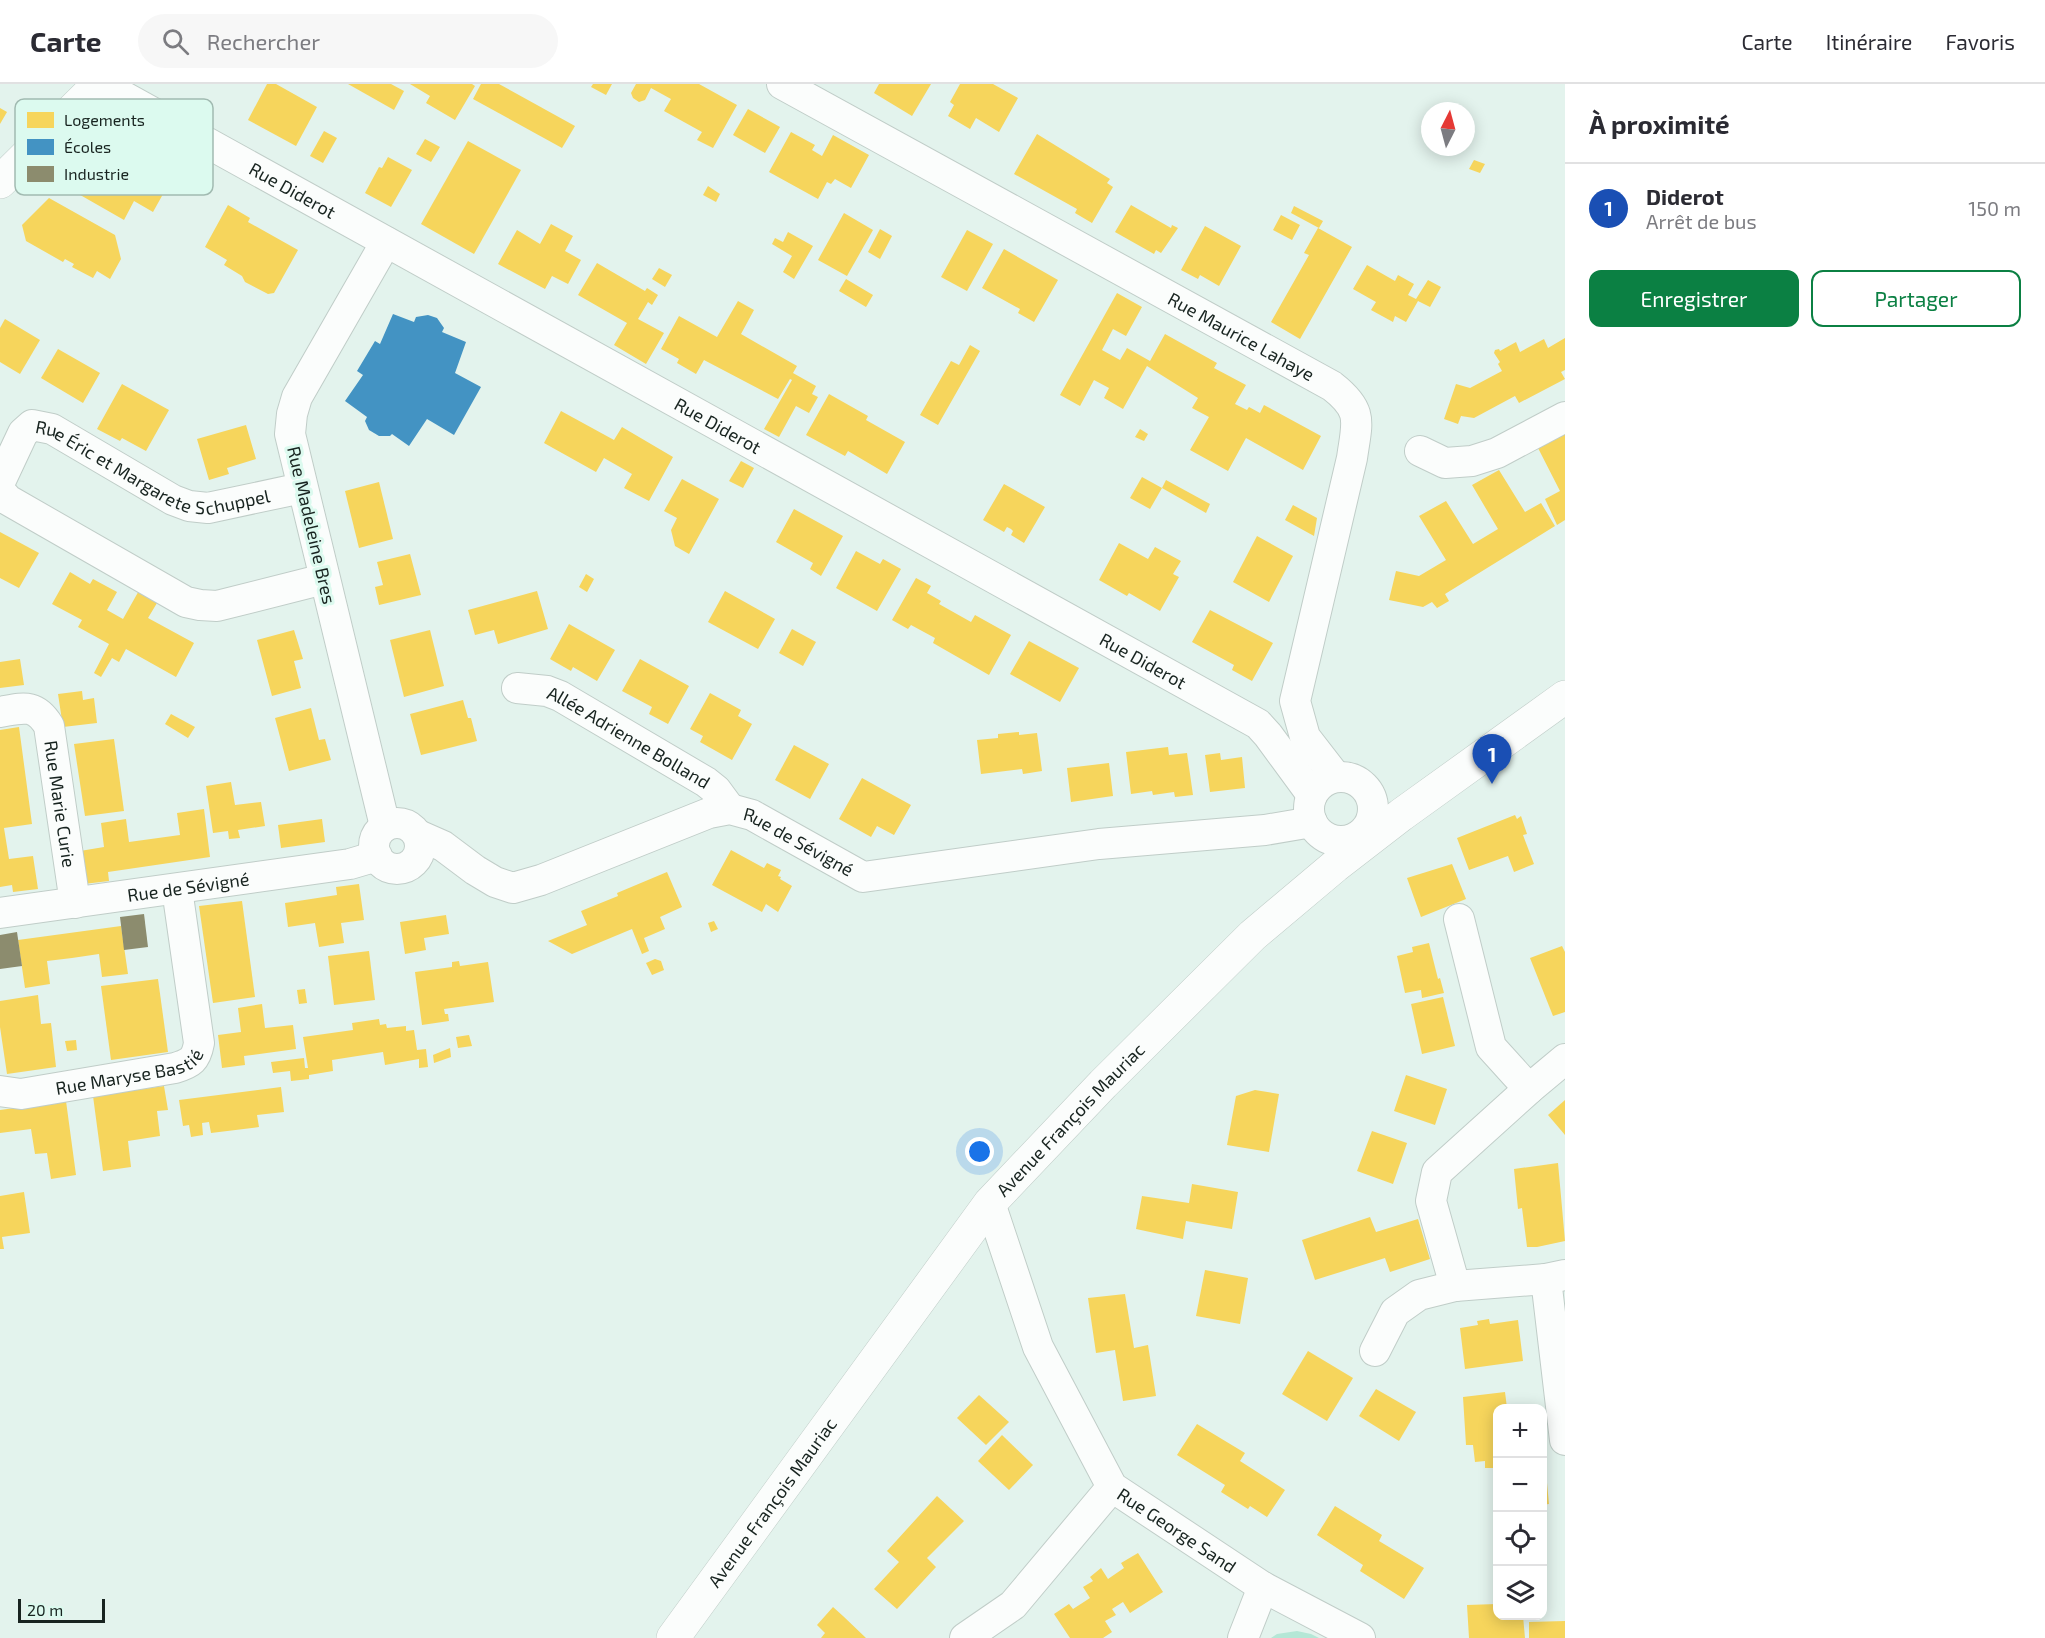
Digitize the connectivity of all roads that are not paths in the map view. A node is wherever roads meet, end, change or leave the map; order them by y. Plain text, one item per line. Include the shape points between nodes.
1 (100, 84) edge
2 (782, 84) edge
3 (85, 99) edge
4 (127, 99) edge
5 (213, 146) edge
6 (15, 167) edge
7 (0, 182) edge
8 (386, 242) junction
9 (1565, 417) edge
10 (1420, 451) dead end
11 (0, 482) edge
12 (302, 488) junction
13 (0, 491) edge
14 (324, 579) junction
15 (517, 688) dead end
16 (1565, 697) edge
17 (0, 712) edge
18 (1336, 777) junction
19 (730, 809) junction
20 (1387, 811) junction
21 (385, 826) junction
22 (1322, 828) junction
23 (418, 835) junction
24 (377, 856) junction
25 (177, 889) junction
26 (75, 903) junction
27 (0, 914) edge
28 (1459, 919) dead end
29 (1565, 1059) edge
30 (1529, 1089) junction
31 (0, 1091) edge
32 (990, 1203) junction
33 (1555, 1277) edge
34 (1455, 1286) junction
35 (1375, 1351) dead end
36 (1565, 1440) edge
37 (1112, 1487) junction
38 (1263, 1587) junction
39 (674, 1638) edge
40 (965, 1638) edge
41 (1243, 1638) edge
42 (1360, 1638) edge

1 - 3 street
1 - 4 street, Rue Diderot
2 - 18 street, Rue Maurice Lahaye via 1332,386 1348,399 1355,412 1356,426 1352,459 1295,701 1305,737
5 - 8 street, Rue Diderot
6 - 7 street
8 - 12 street, Rue Madeleine Bres via 297,398 290,434
8 - 22 street, Rue Diderot via 1258,724
9 - 10 street via 1497,453 1472,461 1445,463
11 - 12 street, Rue Éric et Margarete Schuppel via 23,433 32,425 52,429 189,506 208,508
12 - 14 street, Rue Madeleine Bres
13 - 14 street via 8,500 186,602 217,606
14 - 21 street, Rue Madeleine Bres
15 - 19 street, Allée Adrienne Bolland via 560,696 706,782
16 - 20 street, Avenue François Mauriac
17 - 26 street, Rue Marie Curie via 34,709 50,726
18 - 20 street via 1357,781
18 - 22 street via 1318,786
19 - 22 street, Rue de Sévigné via 752,815 863,877 1099,844
19 - 23 street, Rue de Sévigné via 709,813 513,888 495,882 442,846
20 - 22 street, Avenue François Mauriac
21 - 23 street via 404,823
21 - 24 street via 374,843
22 - 32 street, Avenue François Mauriac via 1253,935
23 - 24 street via 419,854 405,867 386,866
24 - 25 street, Rue de Sévigné via 350,864
25 - 26 street, Rue de Sévigné
25 - 31 street, Rue Maryse Bastié via 197,1055 175,1068 21,1094
26 - 27 street, Rue de Sévigné
28 - 30 street via 1491,1047
29 - 30 street
30 - 34 street via 1437,1172 1431,1201
32 - 37 street, Rue George Sand via 1038,1347
32 - 39 street, Avenue François Mauriac
33 - 34 street
33 - 36 street
34 - 35 street via 1419,1295 1395,1312
37 - 38 street, Rue George Sand
37 - 40 street via 1013,1605
38 - 41 street
38 - 42 street, Rue George Sand

